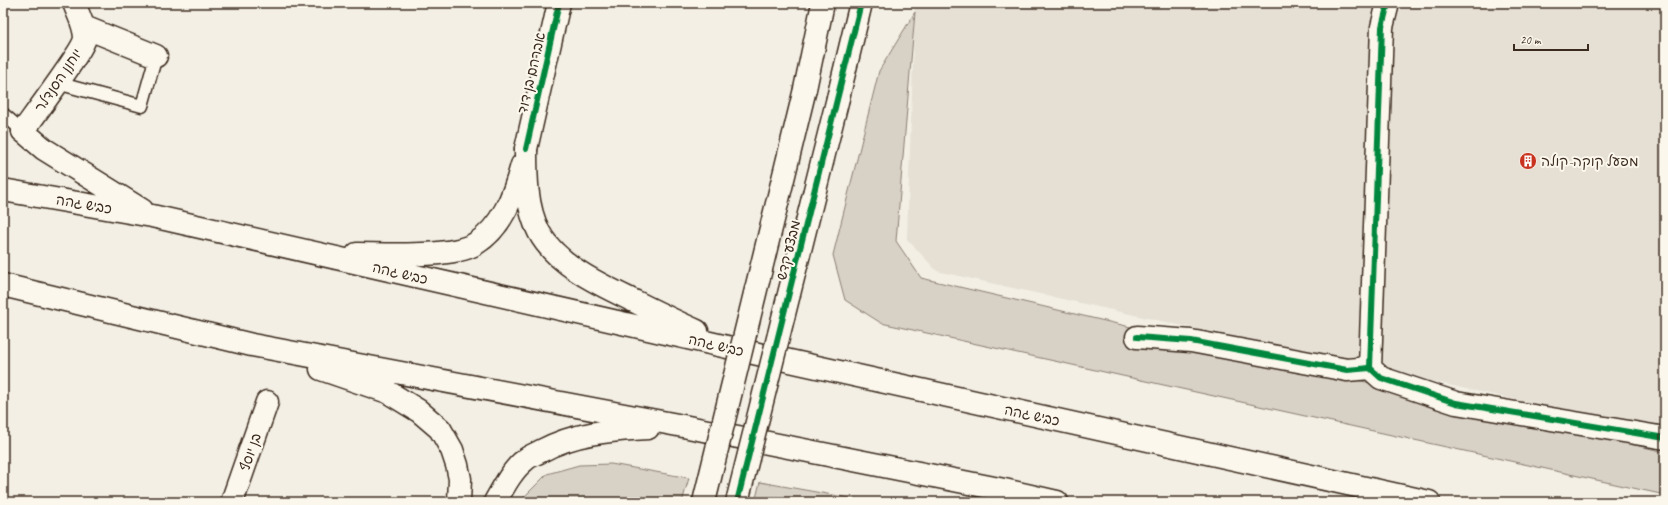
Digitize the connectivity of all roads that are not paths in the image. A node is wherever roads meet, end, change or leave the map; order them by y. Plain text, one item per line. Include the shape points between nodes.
1 (74, 3) edge
2 (559, 3) edge
3 (823, 3) edge
4 (861, 3) edge
5 (1388, 3) edge
6 (84, 27) junction
7 (156, 56) joint
8 (57, 83) junction
9 (3, 114) edge
10 (23, 131) junction
11 (526, 149) junction
12 (3, 190) edge
13 (152, 216) junction
14 (284, 247) junction
15 (3, 285) edge
16 (1137, 337) dead end
17 (252, 345) junction
18 (732, 348) junction
19 (1370, 368) junction
20 (267, 402) dead end
21 (683, 426) junction
22 (1665, 438) edge
23 (232, 502) edge
24 (459, 502) edge
25 (495, 502) edge
26 (704, 502) edge
27 (737, 502) edge
28 (1057, 502) edge
29 (1429, 502) edge

1 - 6 main road
2 - 11 main road, אברהם בן דוד
3 - 26 main road, מבצע קדש, bridge via 805,89
4 - 27 main road, מבצע קדש, bridge
5 - 19 main road via 1382,27
6 - 7 main road
6 - 8 main road, יוחנן הסנדלר via 85,40
7 - 8 lane via 142,106
8 - 10 main road, יוחנן הסנדלר
9 - 10 lane
10 - 13 main road via 44,149
11 - 14 main road via 518,180 507,207 493,230 474,245 426,254 357,254
11 - 18 main road via 526,181 530,207 539,232 567,264 594,282
12 - 13 main road, כביש גהה
13 - 14 main road, כביש גהה
14 - 18 main road, כביש גהה
15 - 17 main road
16 - 19 main road via 1191,341 1347,370
17 - 21 main road
17 - 24 main road via 388,392 419,411 440,429 452,450 460,479
18 - 29 main road, כביש גהה
19 - 22 main road via 1381,378 1456,403
20 - 23 main road, בן יוסף
21 - 25 main road via 607,430 577,436 550,446 525,460
21 - 28 main road

